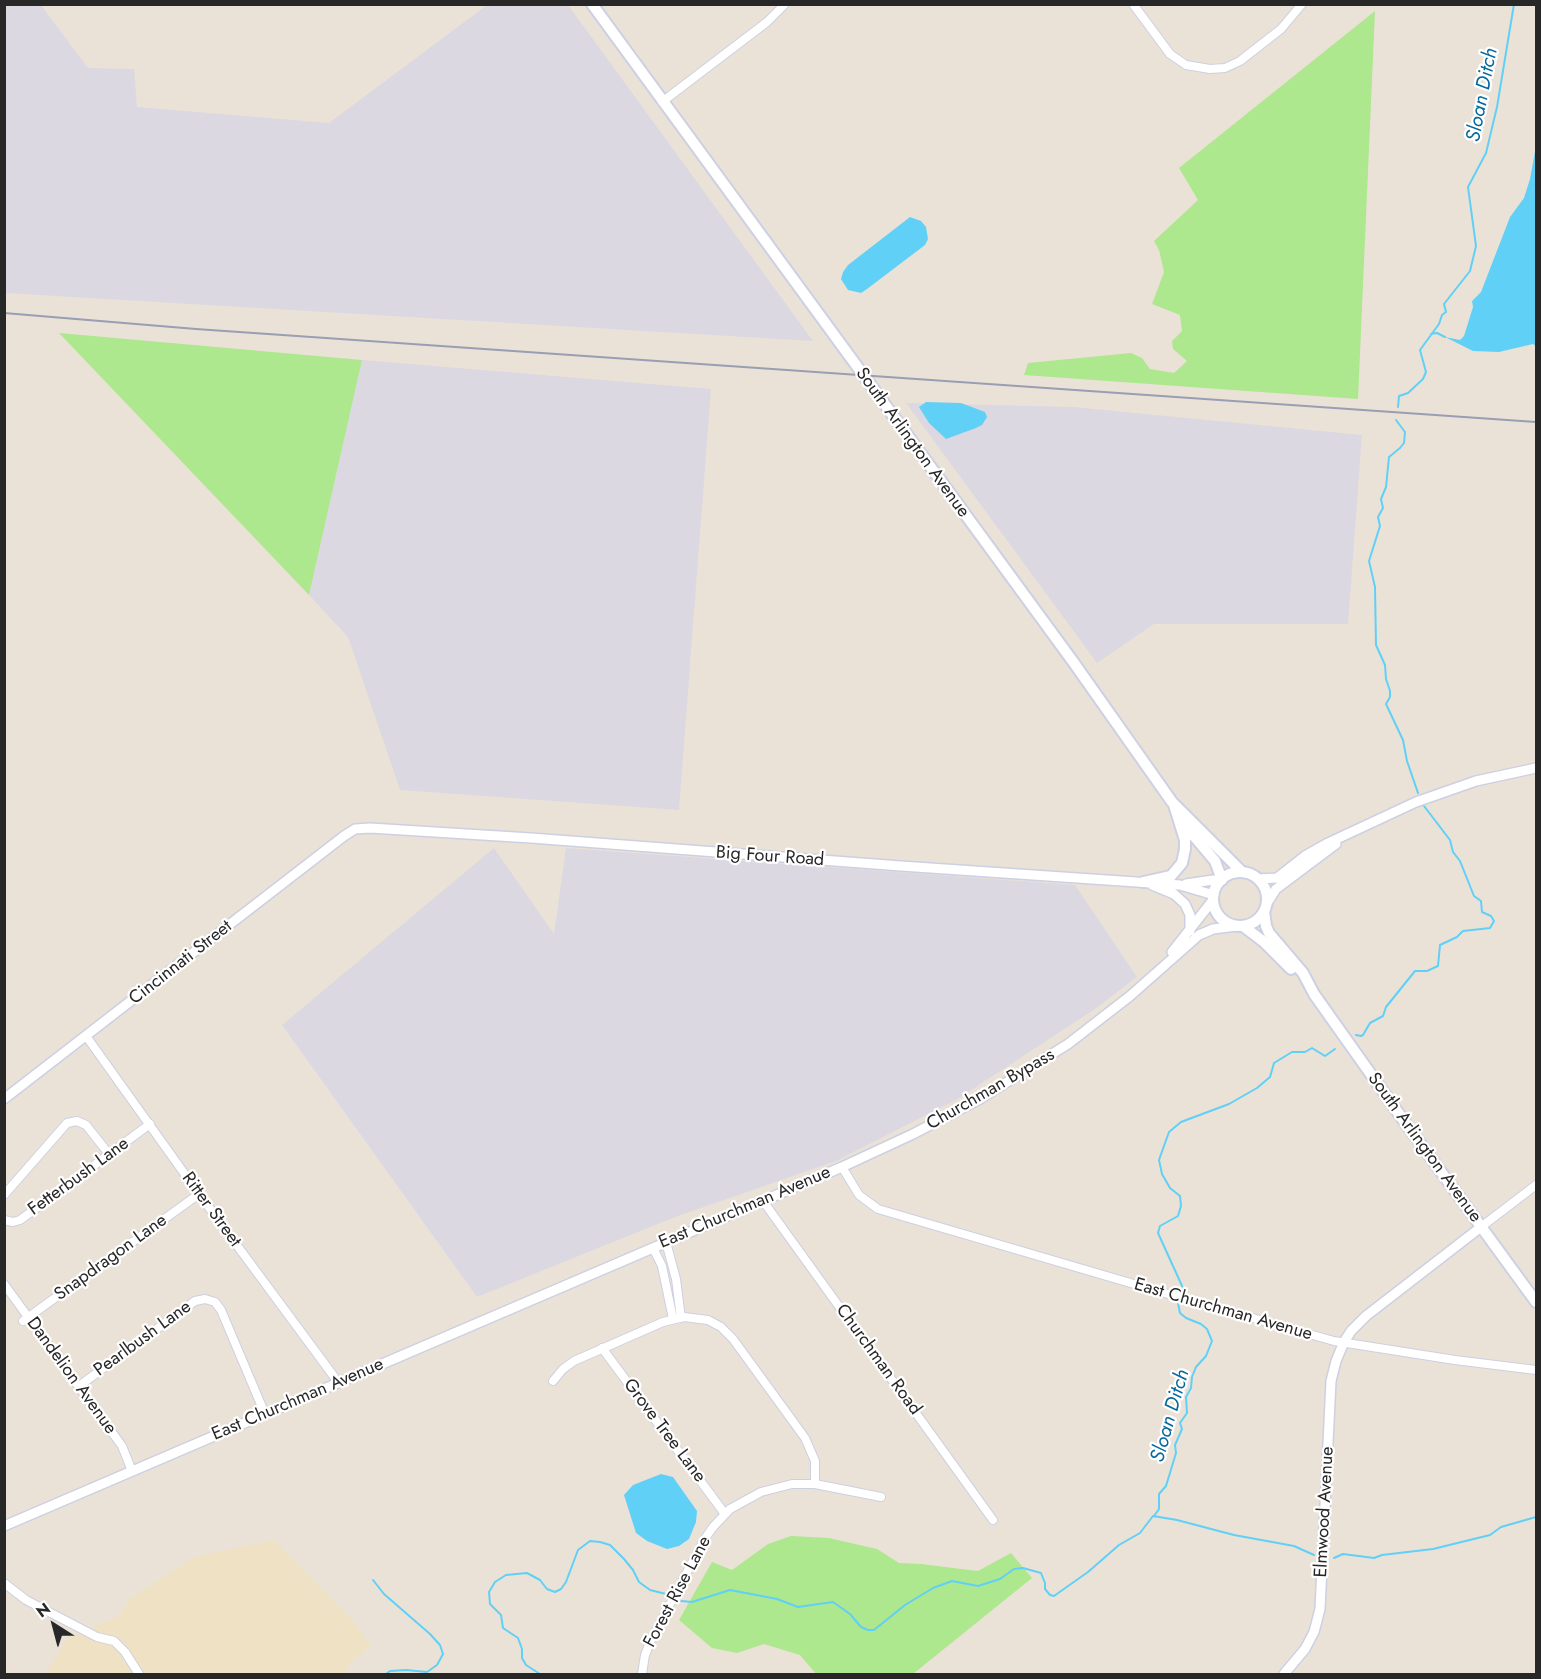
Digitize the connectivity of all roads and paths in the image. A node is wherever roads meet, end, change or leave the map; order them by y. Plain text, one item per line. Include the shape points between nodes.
1 (592, 4) edge
2 (785, 4) edge
3 (1302, 4) edge
4 (1137, 6) edge
5 (662, 102) junction
6 (1536, 768) edge
7 (1172, 802) junction
8 (1178, 818) junction
9 (359, 829) joint
10 (1348, 835) junction
11 (1242, 872) junction
12 (1258, 879) junction
13 (1221, 880) junction
14 (1144, 882) junction
15 (1180, 885) junction
16 (1213, 897) junction
17 (1265, 907) junction
18 (1239, 926) junction
19 (1190, 931) junction
20 (1314, 994) junction
21 (1130, 996) junction
22 (86, 1036) junction
23 (4, 1099) edge
24 (150, 1124) junction
25 (109, 1154) junction
26 (842, 1167) junction
27 (1536, 1185) edge
28 (199, 1194) junction
29 (4, 1195) edge
30 (763, 1201) junction
31 (4, 1220) edge
32 (1481, 1227) junction
33 (666, 1242) junction
34 (653, 1248) junction
35 (4, 1284) edge
36 (1536, 1302) edge
37 (677, 1318) junction
38 (26, 1319) junction
39 (1344, 1342) junction
40 (602, 1348) junction
41 (1536, 1370) edge
42 (553, 1381) dead end
43 (338, 1382) junction
44 (79, 1386) junction
45 (265, 1414) junction
46 (132, 1471) junction
47 (815, 1485) junction
48 (881, 1497) dead end
49 (725, 1514) junction
50 (993, 1520) dead end
51 (4, 1526) edge
52 (4, 1583) edge
53 (139, 1674) edge
54 (642, 1674) edge
55 (1284, 1674) edge

1 - 5 main road, South Arlington Avenue
2 - 5 street
3 - 4 street via 1281,29 1240,61 1225,68 1201,69 1179,60 1166,49
5 - 7 main road, South Arlington Avenue
6 - 10 street via 1451,788 1402,807
7 - 8 main road
7 - 11 main road, South Arlington Avenue
8 - 13 main road via 1215,861
8 - 14 main road via 1185,840 1182,863 1167,878
9 - 14 street, Big Four Road
9 - 22 street, Cincinnati Street via 334,843
10 - 12 street via 1317,849 1276,878
10 - 17 street via 1276,890
11 - 12 main road
11 - 13 main road
12 - 17 main road via 1265,890
13 - 15 street, Big Four Road
13 - 16 main road
14 - 15 street, Big Four Road
14 - 19 street via 1185,903 1191,915
15 - 16 street, Big Four Road
16 - 18 main road via 1222,920
16 - 19 street, Churchman Bypass
17 - 18 main road via 1255,921
17 - 20 main road, South Arlington Avenue via 1269,933 1303,973
18 - 20 main road, South Arlington Avenue via 1264,942
18 - 21 street, Churchman Bypass via 1199,935
19 - 21 street, Churchman Bypass
20 - 32 main road, South Arlington Avenue
21 - 26 street, Churchman Bypass via 1068,1044 1012,1080 947,1118
22 - 23 street, Cincinnati Street
22 - 24 street, Ritter Street
24 - 25 street, Fetterbush Lane
24 - 28 street, Ritter Street
25 - 29 street via 86,1125 77,1121 67,1123
25 - 31 street, Fetterbush Lane via 20,1220
26 - 30 street, East Churchman Avenue
26 - 39 street, East Churchman Avenue via 859,1195 878,1209
27 - 32 street
28 - 38 street, Snapdragon Lane
28 - 43 street, Ritter Street
30 - 33 street, East Churchman Avenue
30 - 50 street, Churchman Road
32 - 36 main road, South Arlington Avenue
32 - 39 street, Elmwood Avenue via 1366,1316
33 - 34 street, East Churchman Avenue
33 - 37 street via 676,1280
34 - 37 street
34 - 43 street, East Churchman Avenue
35 - 38 street, Dandelion Avenue
37 - 40 street
37 - 47 street via 704,1319 733,1339 811,1448 816,1466
38 - 44 street, Dandelion Avenue
39 - 41 street, East Churchman Avenue
39 - 55 street, Elmwood Avenue via 1331,1382 1320,1609 1305,1649
40 - 42 street via 574,1361
40 - 49 street, Grove Tree Lane
43 - 45 street, East Churchman Avenue
44 - 45 street, Pearlbush Lane via 195,1301 210,1300 221,1310
44 - 46 street, Dandelion Avenue via 122,1446
45 - 46 street, East Churchman Avenue
46 - 51 street, East Churchman Avenue
47 - 48 street, Forest Rise Lane
47 - 49 street, Forest Rise Lane via 792,1484 761,1492
49 - 54 street, Forest Rise Lane via 704,1540 651,1640
52 - 53 street via 26,1600 97,1637 114,1641

